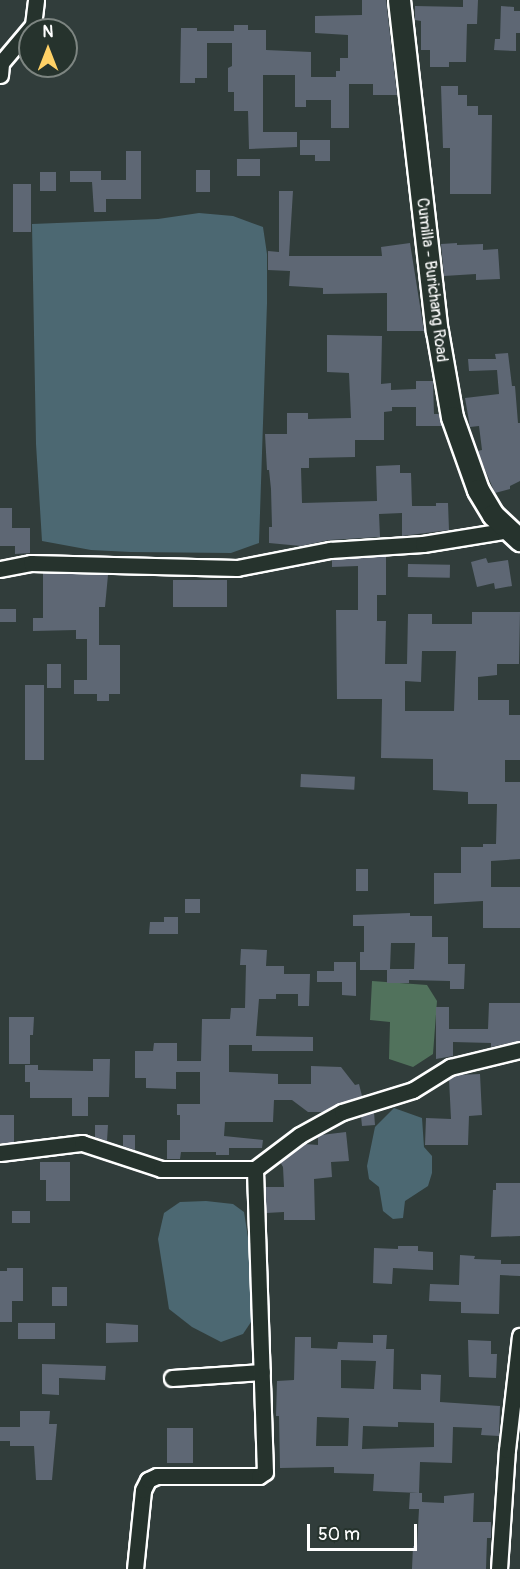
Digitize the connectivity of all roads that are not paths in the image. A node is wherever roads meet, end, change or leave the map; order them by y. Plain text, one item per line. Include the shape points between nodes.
1 (36, 0) edge
2 (399, 0) edge
3 (0, 75) edge
4 (515, 535) edge
5 (0, 569) edge
6 (520, 1050) edge
7 (0, 1153) edge
8 (255, 1169) junction
9 (520, 1336) edge
10 (262, 1372) junction
11 (172, 1378) dead end
12 (135, 1569) edge
13 (500, 1569) edge

1 - 3 street via 33,25 1,63
2 - 4 main road, Cumilla - Burichang Road via 437,332 452,417 478,490 494,515
4 - 5 street via 330,550 237,568 31,563
6 - 8 street via 450,1067 413,1090 342,1112 300,1135
7 - 8 street via 82,1143 161,1169
8 - 10 street
9 - 13 street via 507,1450
10 - 11 street
10 - 12 street via 265,1472 259,1476 157,1476 148,1480 143,1490

